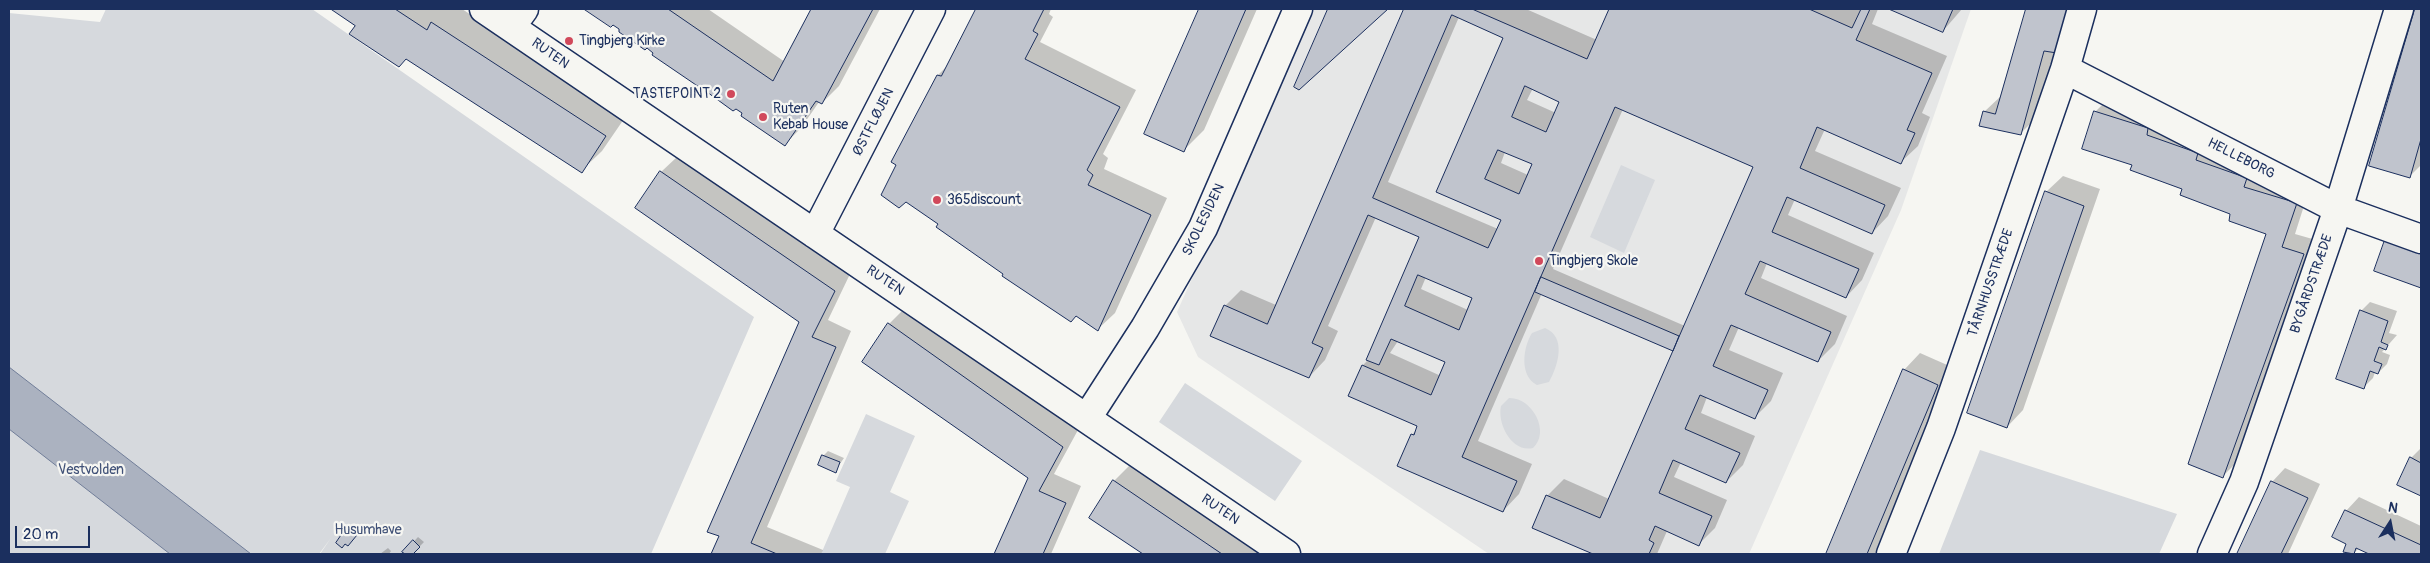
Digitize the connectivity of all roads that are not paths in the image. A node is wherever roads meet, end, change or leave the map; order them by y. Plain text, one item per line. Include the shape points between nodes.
1 (484, 9) edge
2 (931, 9) edge
3 (1298, 9) edge
4 (2082, 9) edge
5 (2399, 9) edge
6 (518, 18) edge
7 (2065, 69) junction
8 (2338, 209) junction
9 (815, 234) junction
10 (2421, 239) edge
11 (1087, 418) junction
12 (1286, 554) edge
13 (1891, 554) edge
14 (2212, 554) edge

1 - 6 street, RUTEN
2 - 9 street, ØSTFLØJEN
3 - 11 street, SKOLESIDEN via 1203,228 1145,328
4 - 7 street, TÅRNHUSSTRÆDE
5 - 8 street, BYGÅRDSTRÆDE
6 - 9 street, RUTEN
7 - 8 street, HELLEBORG
7 - 13 street, TÅRNHUSSTRÆDE via 1941,428
8 - 10 street, HELLEBORG
8 - 14 street, BYGÅRDSTRÆDE via 2244,482
9 - 11 street, RUTEN
11 - 12 street, RUTEN

